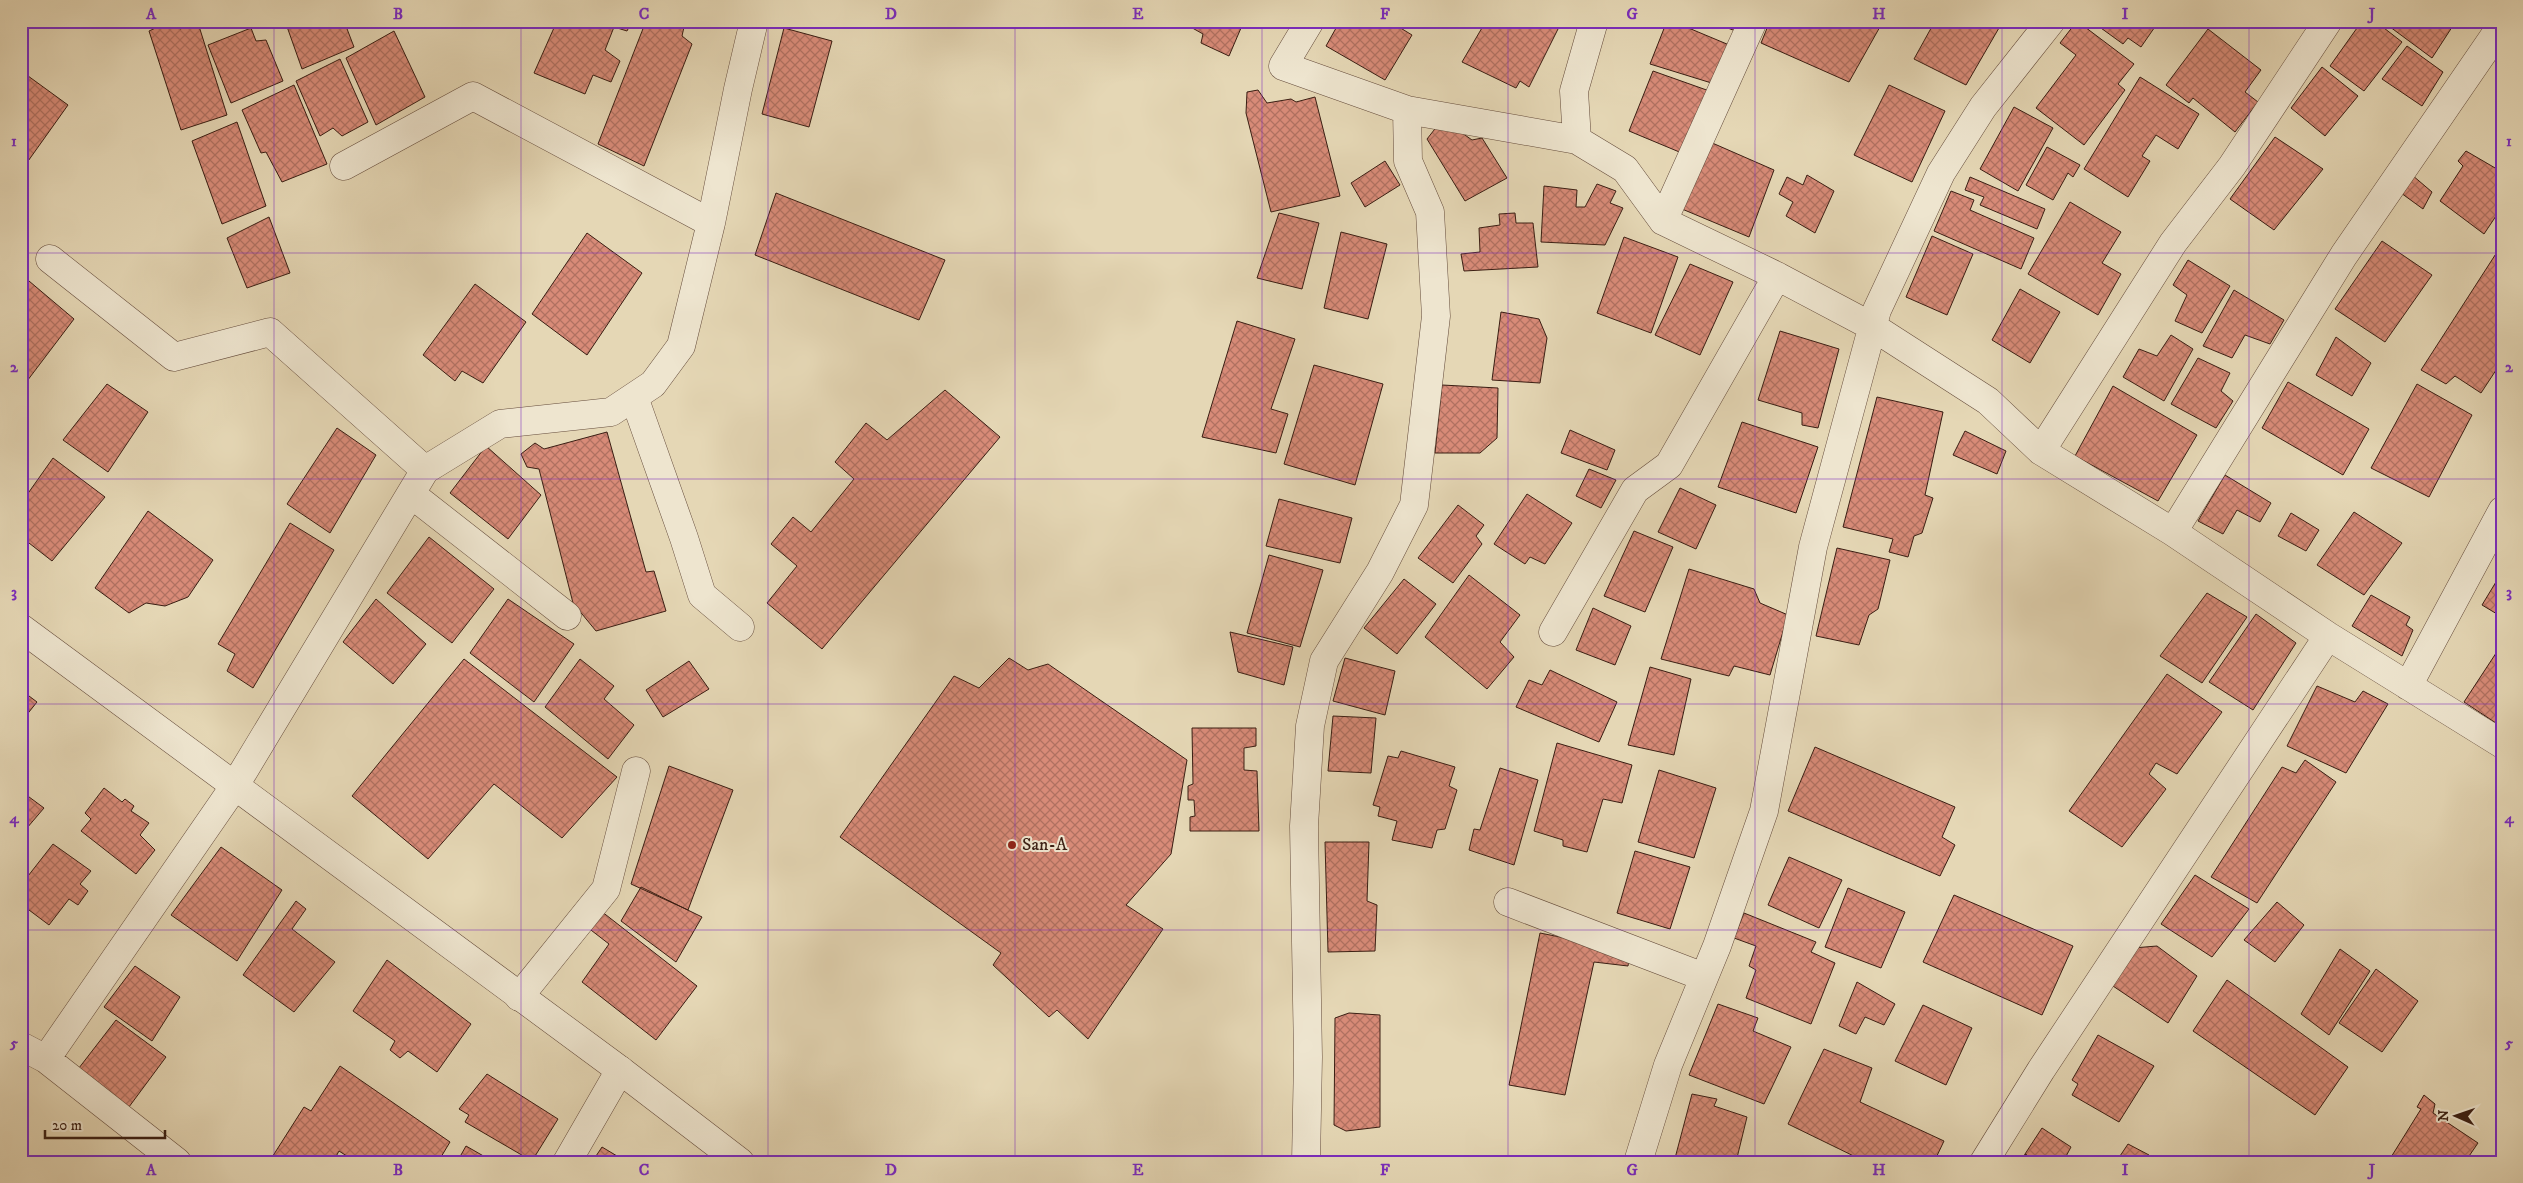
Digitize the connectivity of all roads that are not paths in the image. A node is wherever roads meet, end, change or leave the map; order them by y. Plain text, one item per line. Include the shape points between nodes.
1 (754, 21) edge
2 (1310, 21) edge
3 (1594, 21) edge
4 (1753, 21) edge
5 (2051, 21) edge
6 (2328, 21) edge
7 (2502, 26) edge
8 (1407, 110) junction
9 (1577, 140) junction
10 (344, 166) dead end
11 (1663, 221) junction
12 (711, 223) junction
13 (50, 259) dead end
14 (1777, 276) junction
15 (1874, 327) junction
16 (634, 397) junction
17 (2041, 451) junction
18 (425, 470) junction
19 (411, 494) junction
20 (2502, 511) edge
21 (2173, 532) junction
22 (566, 616) dead end
23 (740, 627) dead end
24 (21, 628) edge
25 (1553, 632) dead end
26 (2328, 636) junction
27 (2408, 686) junction
28 (2502, 744) edge
29 (636, 771) dead end
30 (234, 787) junction
31 (1508, 902) dead end
32 (1704, 977) junction
33 (520, 997) junction
34 (21, 1046) edge
35 (46, 1059) junction
36 (620, 1070) junction
37 (177, 1162) edge
38 (567, 1162) edge
39 (740, 1162) edge
40 (1306, 1162) edge
41 (1638, 1162) edge
42 (1984, 1162) edge

1 - 12 street
2 - 8 street via 1282,66
3 - 9 street via 1574,91
4 - 11 street
5 - 15 street via 1983,107 1941,173 1877,310
6 - 17 street via 2232,166 2173,244
7 - 21 street via 2344,255
8 - 9 street
8 - 40 street via 1408,161 1430,212 1436,316 1414,505 1380,572 1324,661 1310,726 1304,826 1308,1047
9 - 11 street via 1625,169
10 - 12 street via 473,96
11 - 14 street
12 - 16 street via 681,346 653,384
13 - 18 street via 174,357 270,332
14 - 15 street
14 - 25 street via 1669,465 1635,490
15 - 17 street via 1988,401
15 - 32 street via 1813,547 1764,811
16 - 18 street via 611,412 500,424
16 - 23 street via 702,595
17 - 21 street
18 - 19 street
19 - 22 street
19 - 30 street
20 - 27 street
21 - 26 street
24 - 30 street
26 - 27 street
26 - 42 street via 2041,1070
27 - 28 street
29 - 33 street via 606,889
30 - 33 street
30 - 35 street
31 - 32 street
32 - 41 street via 1668,1066
33 - 36 street
34 - 35 street
35 - 37 street
36 - 38 street
36 - 39 street

